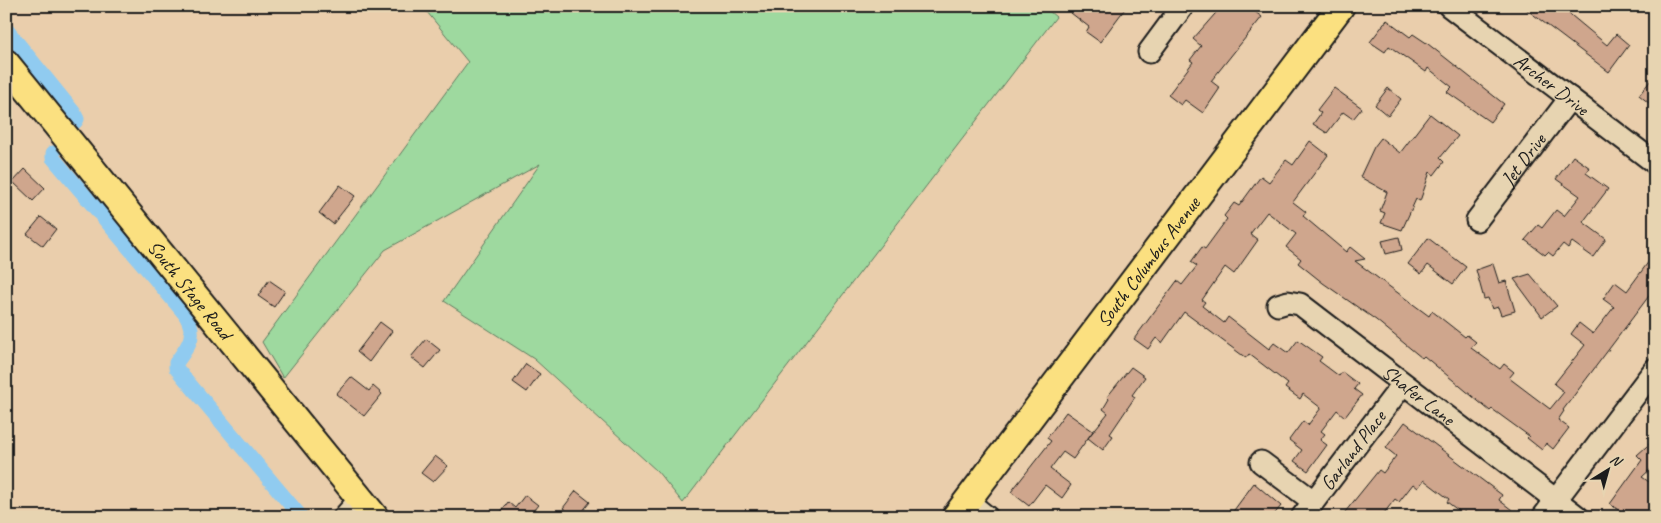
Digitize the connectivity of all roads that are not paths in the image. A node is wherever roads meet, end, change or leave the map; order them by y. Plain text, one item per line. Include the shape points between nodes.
1 (1183, 6) edge
2 (1341, 6) edge
3 (1449, 6) edge
4 (1149, 52) dead end
5 (6, 63) edge
6 (1570, 98) junction
7 (1655, 163) edge
8 (1477, 220) dead end
9 (1278, 305) dead end
10 (1655, 369) edge
11 (1403, 384) junction
12 (1261, 462) dead end
13 (961, 509) edge
14 (1307, 509) edge
15 (1550, 509) edge
16 (359, 511) edge
17 (987, 517) edge
18 (1578, 517) edge

1 - 4 street
2 - 13 main road, South Columbus Avenue
3 - 6 street, Archer Drive
5 - 16 main road, South Stage Road
6 - 7 street, Archer Drive
6 - 8 street, Jet Drive
9 - 11 street, Shafer Lane via 1288,302 1300,304
10 - 15 street
11 - 14 street, Garland Place
11 - 15 street, Shafer Lane
12 - 14 street
13 - 17 street
15 - 18 street, Shafer Lane

